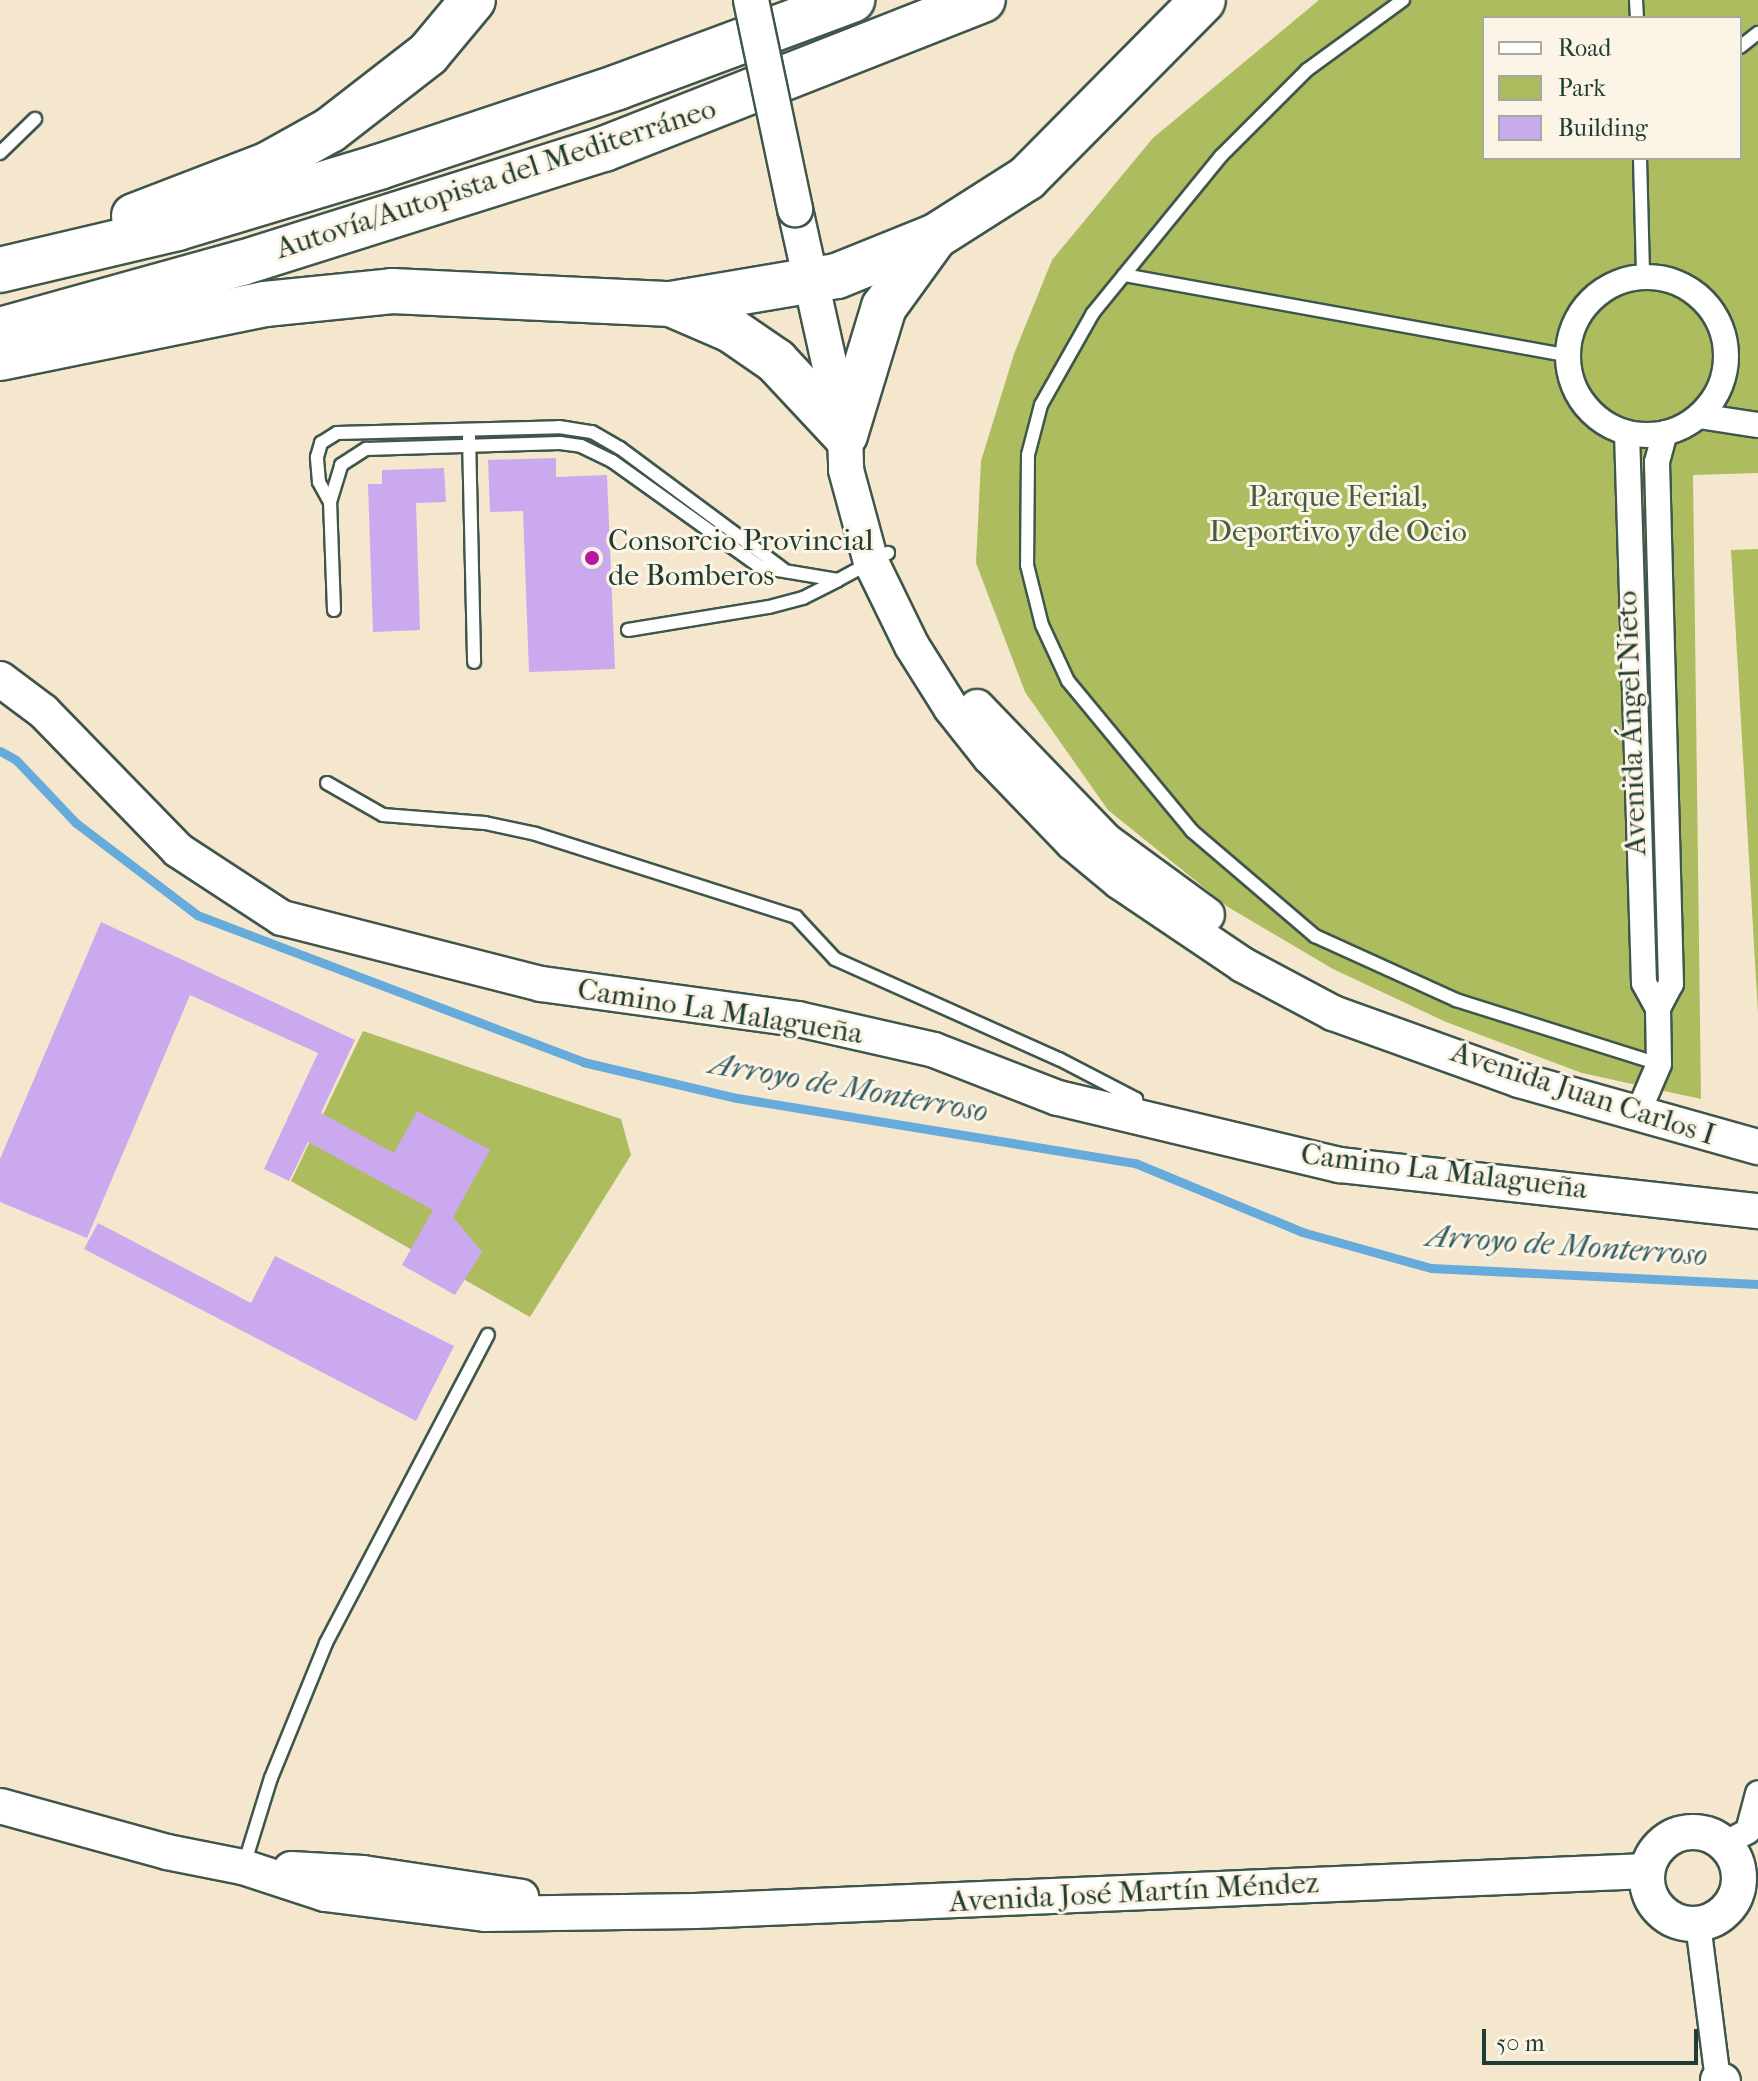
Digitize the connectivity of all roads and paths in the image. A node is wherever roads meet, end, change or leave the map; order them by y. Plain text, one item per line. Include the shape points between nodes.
1 (473, 0) edge
2 (751, 0) edge
3 (852, 0) edge
4 (983, 0) edge
5 (1203, 0) edge
6 (1403, 0) edge
7 (1758, 33) edge
8 (1742, 45) edge
9 (35, 119) dead end
10 (0, 153) edge
11 (1640, 160) edge
12 (936, 236) junction
13 (16, 266) edge
14 (1124, 275) junction
15 (1643, 276) junction
16 (811, 282) junction
17 (671, 304) junction
18 (0, 330) edge
19 (1568, 356) junction
20 (0, 358) edge
21 (1699, 416) junction
22 (1758, 425) edge
23 (469, 430) junction
24 (1627, 433) junction
25 (1665, 433) junction
26 (845, 435) junction
27 (470, 445) junction
28 (330, 502) junction
29 (880, 558) junction
30 (783, 569) junction
31 (838, 580) junction
32 (334, 610) dead end
33 (628, 630) dead end
34 (474, 662) dead end
35 (0, 679) edge
36 (327, 783) dead end
37 (1658, 1008) junction
38 (1659, 1064) junction
39 (1637, 1115) junction
40 (1139, 1118) junction
41 (1758, 1147) edge
42 (1758, 1211) edge
43 (488, 1335) dead end
44 (1758, 1793) edge
45 (0, 1806) edge
46 (1724, 1844) junction
47 (243, 1867) junction
48 (1647, 1871) junction
49 (1749, 1876) edge
50 (1698, 1924) junction
51 (1719, 2081) edge

1 - 13 highway via 428,54 330,130 267,165 175,197
2 - 16 street, Avenida Juan Carlos I, bridge
3 - 13 highway, Autovía/Autopista del Mediterráneo via 618,87 379,167 177,228
4 - 18 highway, Autovía/Autopista del Mediterráneo via 604,149 242,263
5 - 12 highway via 1027,178
6 - 14 lane via 1307,70 1221,156
7 - 8 lane
9 - 10 lane
11 - 15 lane
12 - 16 highway
12 - 26 highway via 884,307
14 - 19 lane
14 - 38 lane via 1059,366 1041,405 1028,455 1027,565 1042,625 1068,681 1192,831 1315,936 1456,1000
15 - 19 street via 1610,285 1584,307
15 - 21 street via 1661,277 1694,291 1721,327 1726,371
16 - 17 highway
16 - 26 street, Avenida Juan Carlos I
17 - 20 highway via 392,291 265,304
17 - 26 highway via 731,330 776,361
19 - 24 street via 1584,404
21 - 22 street
21 - 25 street
23 - 27 lane
23 - 28 lane via 337,433 321,443 317,457 319,482
23 - 30 lane via 559,427 592,432
24 - 25 street
24 - 37 street, Avenida Ángel Nieto via 1644,983
25 - 37 street, Avenida Ángel Nieto via 1657,462 1671,984
26 - 29 street, Avenida Juan Carlos I via 860,463
27 - 28 lane via 366,449 350,455
27 - 30 lane via 560,443 598,453 741,558
27 - 34 lane
28 - 32 lane
29 - 31 lane
29 - 39 street, Avenida Juan Carlos I via 979,709 1106,841 1229,931 1409,1037 1519,1080
30 - 31 lane
31 - 33 lane via 803,598 769,607
35 - 40 street, Camino La Malagueña via 43,711 178,850 282,918 541,984 798,1019 934,1050 1058,1098
36 - 40 lane via 383,815 485,823 536,834 796,917 835,959 1136,1099
37 - 38 street, Avenida Ángel Nieto
38 - 39 street, Avenida Ángel Nieto
39 - 41 street, Avenida Juan Carlos I
40 - 42 street, Camino La Malagueña via 1340,1165
43 - 47 lane via 326,1643 271,1778
44 - 46 street via 1748,1831
45 - 47 street, Avenida José Martín Méndez
46 - 48 street via 1691,1831 1672,1836 1657,1847
46 - 49 street
47 - 48 street, Avenida José Martín Méndez via 363,1873 620,1911
48 - 50 street via 1652,1901 1664,1915
49 - 50 street via 1728,1908
50 - 51 street

